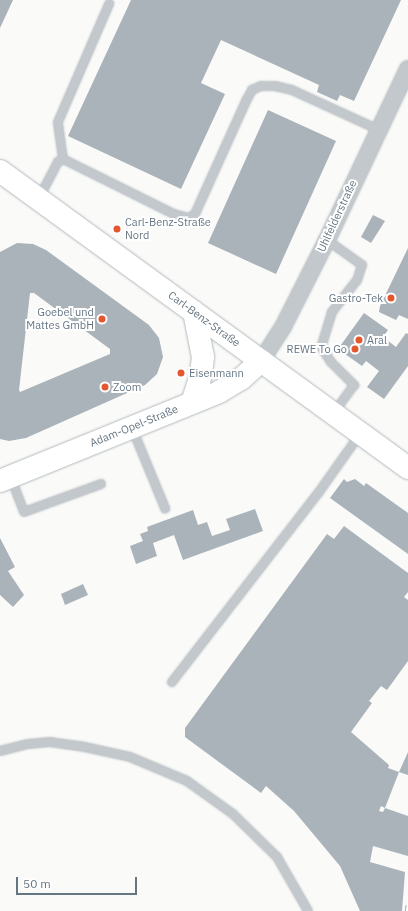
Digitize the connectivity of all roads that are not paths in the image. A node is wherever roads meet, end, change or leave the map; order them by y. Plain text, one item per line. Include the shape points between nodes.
1 (109, 4) dead end
2 (408, 69) edge
3 (377, 129) junction
4 (63, 160) junction
5 (0, 171) edge
6 (38, 198) junction
7 (327, 240) junction
8 (194, 312) junction
9 (261, 361) junction
10 (192, 403) junction
11 (334, 414) junction
12 (132, 427) junction
13 (360, 433) junction
14 (408, 468) edge
15 (5, 479) edge
16 (101, 484) dead end
17 (165, 508) dead end
18 (172, 682) dead end
19 (0, 751) edge
20 (308, 911) edge

1 - 4 lane via 58,122
2 - 3 street, Uhlfelderstraße
3 - 4 lane via 292,90 275,86 256,87 246,101 195,214 189,218 174,214
3 - 7 street, Uhlfelderstraße
4 - 6 lane via 58,162
5 - 6 main road, Carl-Benz-Straße
6 - 8 main road, Carl-Benz-Straße
7 - 9 street, Uhlfelderstraße via 283,326
7 - 11 lane via 362,265 357,280 332,312 321,347 331,362 354,385
8 - 9 main road, Carl-Benz-Straße
8 - 10 main road via 203,357 201,375
9 - 10 main road, Adam-Opel-Straße via 231,386
9 - 11 main road, Carl-Benz-Straße
10 - 12 main road, Adam-Opel-Straße
11 - 13 main road, Carl-Benz-Straße
12 - 15 main road, Adam-Opel-Straße
12 - 17 lane
13 - 14 main road, Carl-Benz-Straße
13 - 18 lane via 319,492
15 - 16 lane via 24,512
19 - 20 lane via 50,742 80,746 130,757 187,781 233,814 277,857

